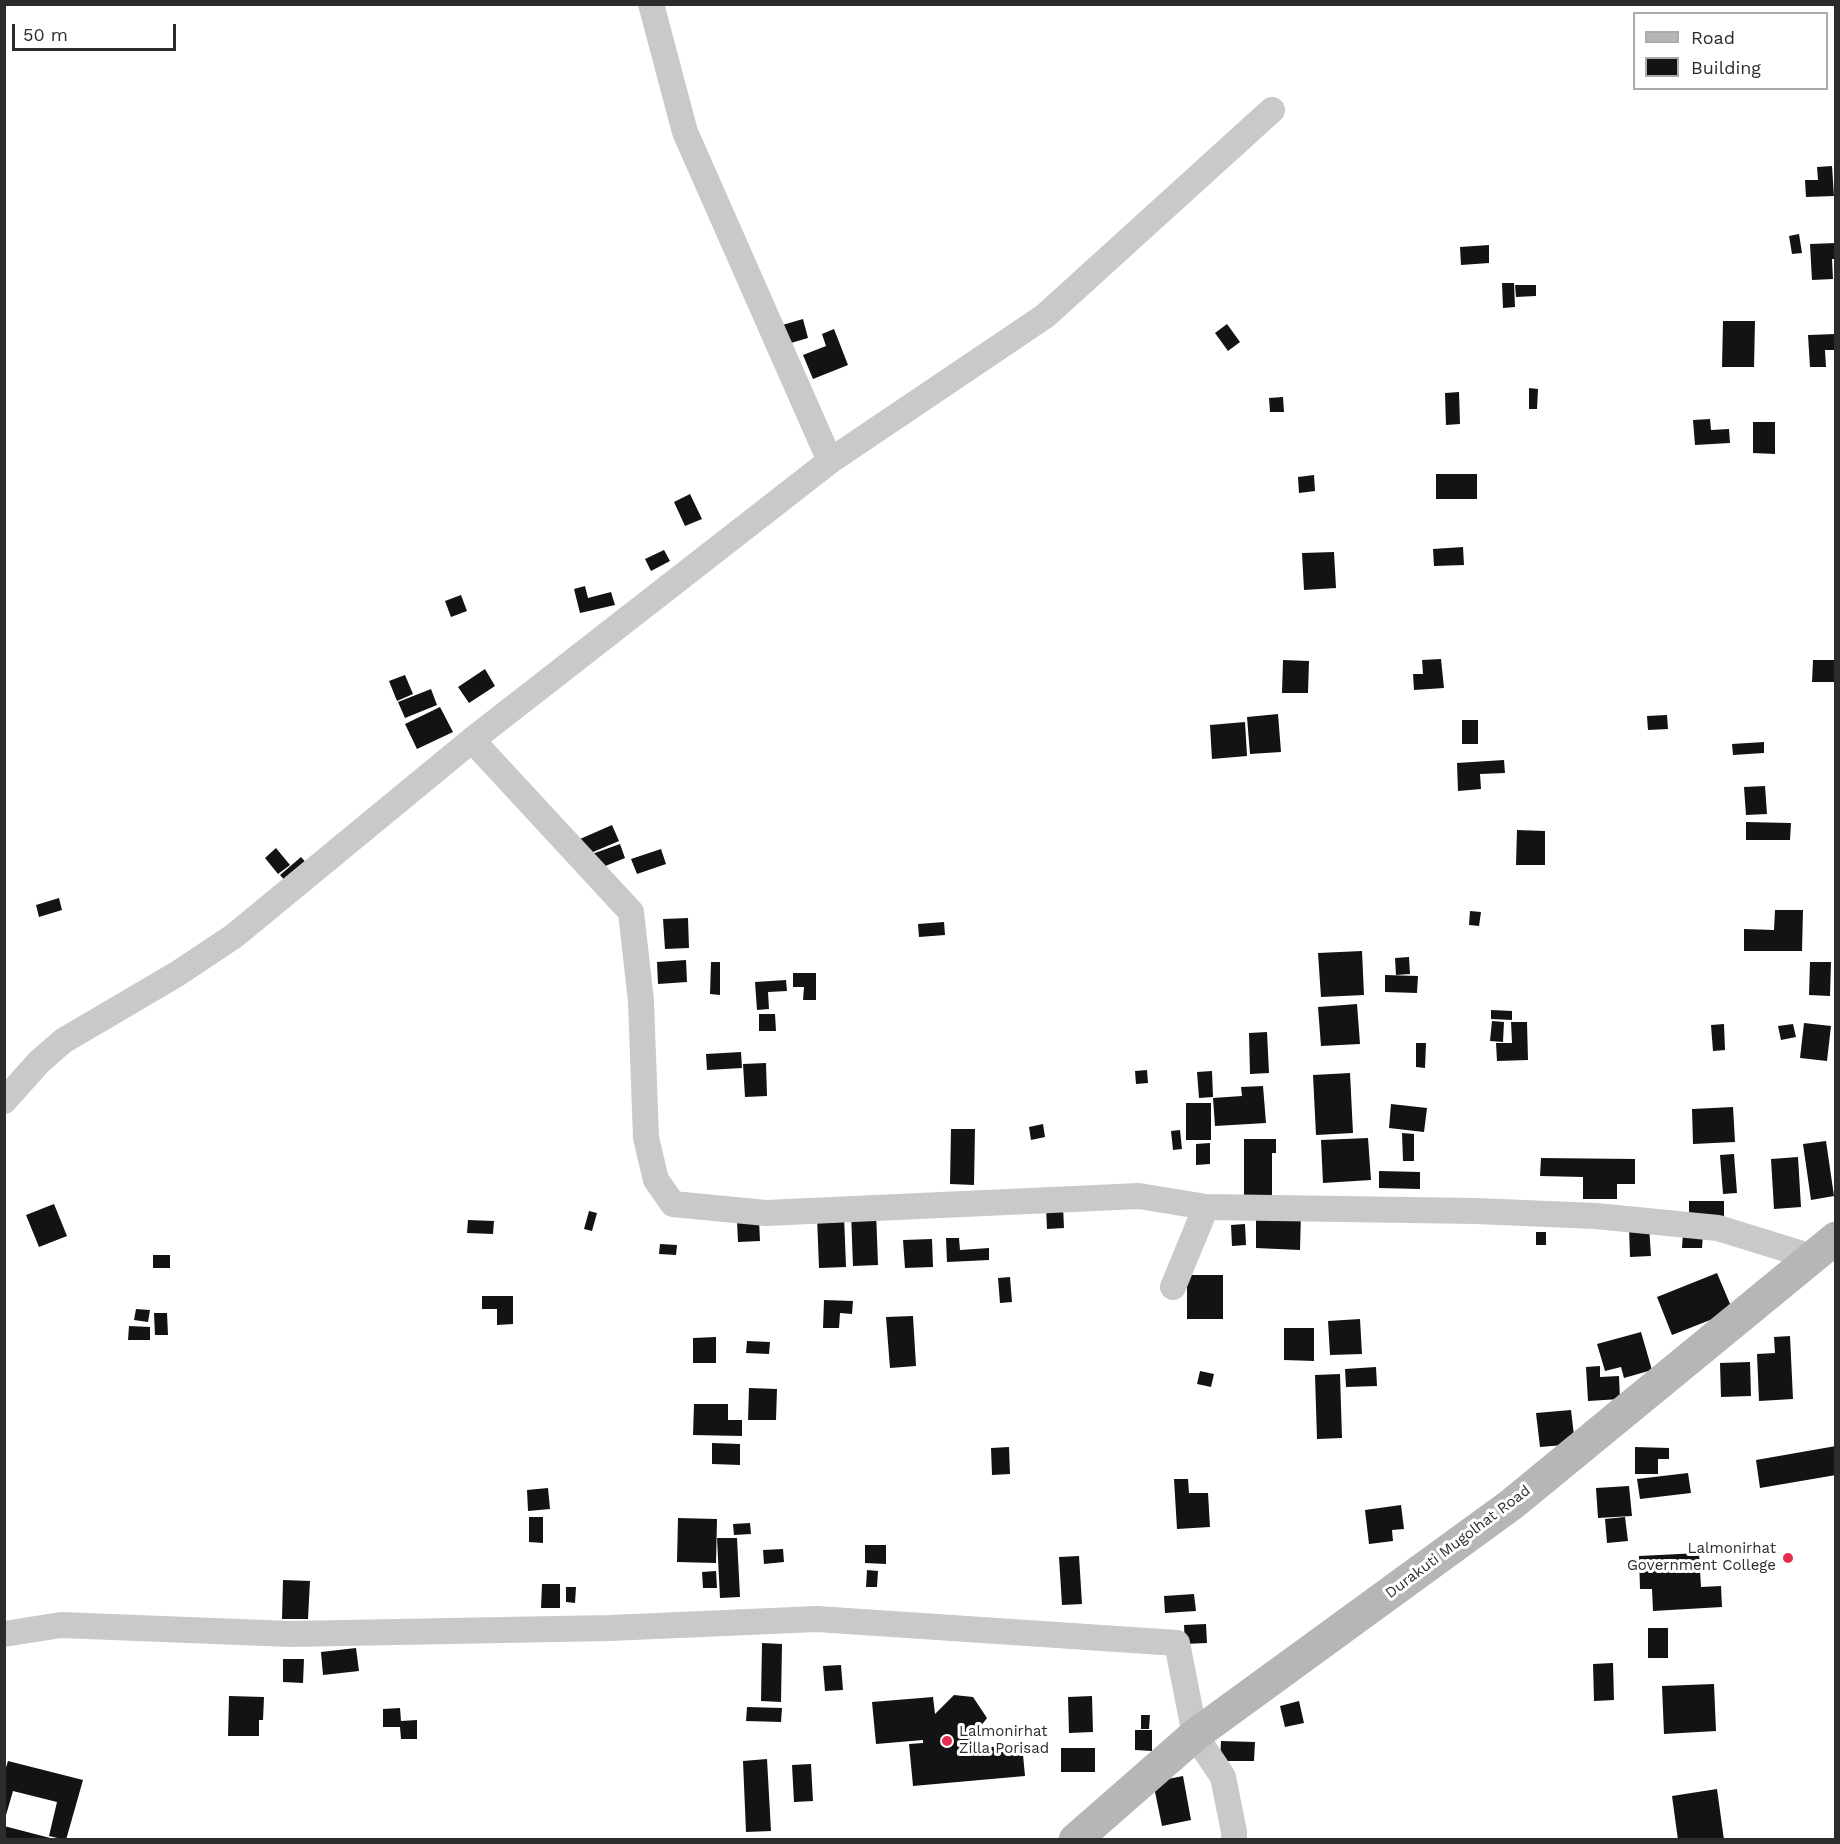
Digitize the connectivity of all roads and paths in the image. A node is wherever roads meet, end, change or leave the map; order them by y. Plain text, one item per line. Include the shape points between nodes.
1 (651, 4) edge
2 (1272, 110) dead end
3 (830, 461) junction
4 (472, 740) junction
5 (4, 1101) edge
6 (1206, 1207) junction
7 (1824, 1248) edge
8 (1173, 1287) dead end
9 (4, 1634) edge
10 (1195, 1735) junction
11 (1075, 1839) edge
12 (1234, 1839) edge

1 - 3 street via 685,132
2 - 3 street via 1045,316
3 - 4 street
4 - 5 street via 234,936 177,975 63,1041
4 - 6 street via 631,912 641,1001 646,1138 656,1180 673,1204 766,1213 1139,1196
6 - 7 street via 1596,1216 1719,1228
6 - 8 street
7 - 10 main road, Durakuti Mugolhat Road via 1512,1503
9 - 10 street via 61,1625 290,1634 610,1628 817,1619 1177,1643
10 - 11 main road, Durakuti Mugolhat Road
10 - 12 street via 1223,1777

